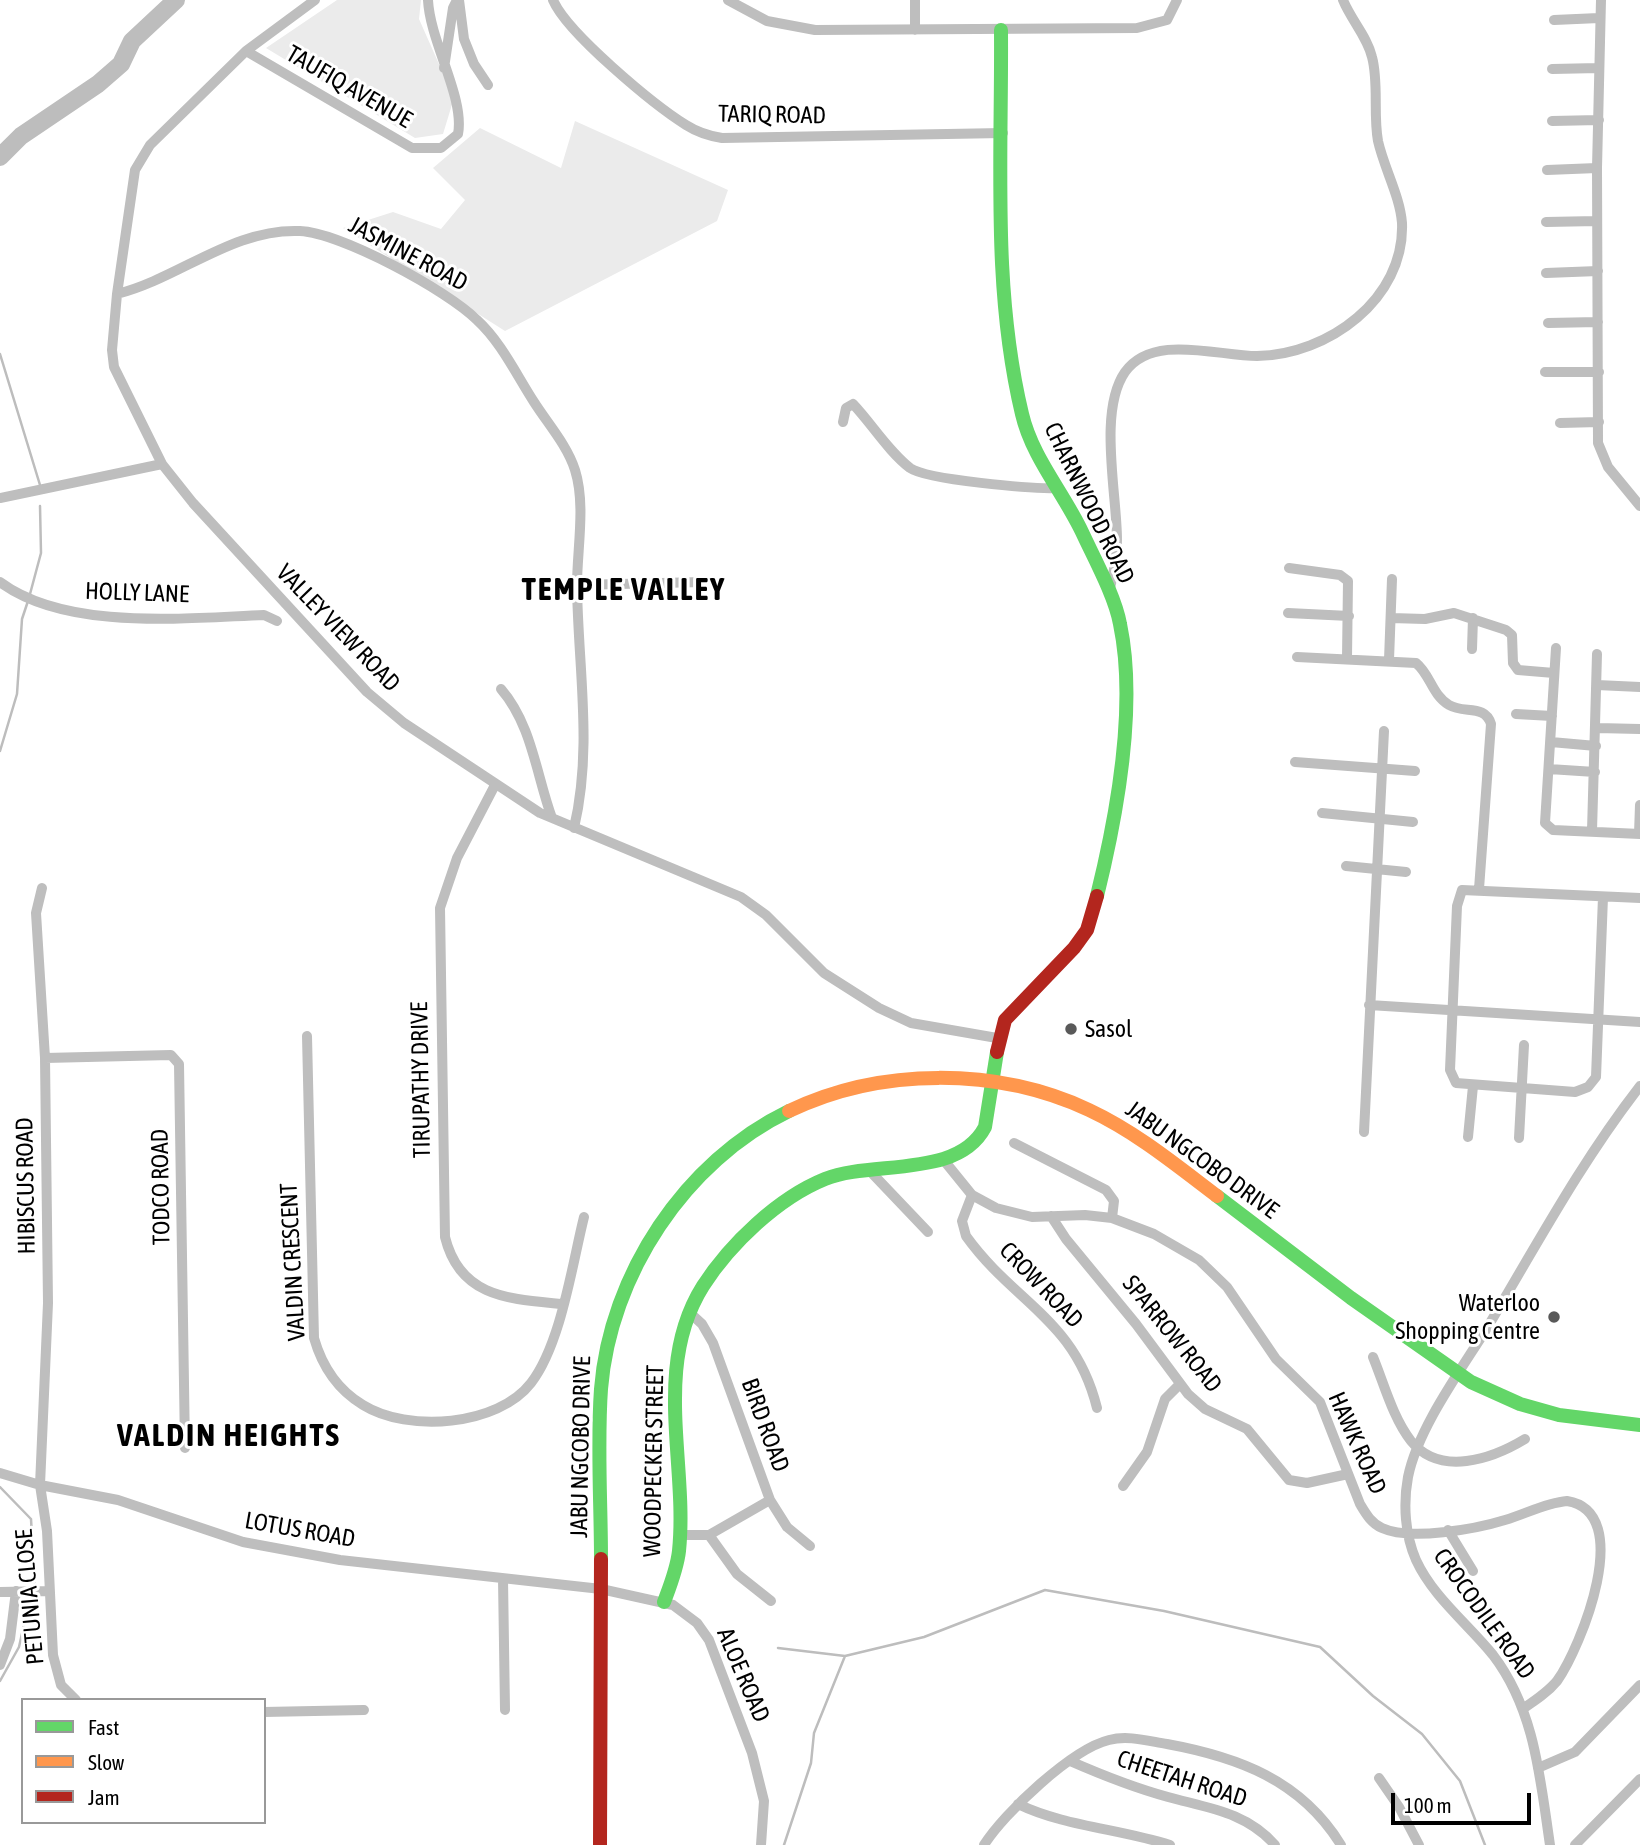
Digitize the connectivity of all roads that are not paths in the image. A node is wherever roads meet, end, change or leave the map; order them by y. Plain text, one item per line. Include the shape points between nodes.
1 (315, 0) edge
2 (428, 0) edge
3 (458, 0) edge
4 (553, 0) edge
5 (728, 0) edge
6 (915, 0) edge
7 (1177, 0) edge
8 (1343, 0) edge
9 (1601, 0) edge
10 (1599, 18) junction
11 (1554, 20) dead end
12 (915, 30) junction
13 (1001, 30) junction
14 (246, 51) junction
15 (444, 68) junction
16 (1599, 68) junction
17 (1552, 69) dead end
18 (488, 85) dead end
19 (1599, 120) junction
20 (1552, 121) dead end
21 (1003, 133) junction
22 (1597, 169) junction
23 (1547, 170) dead end
24 (1597, 221) junction
25 (1546, 222) dead end
26 (1598, 271) junction
27 (1546, 273) dead end
28 (117, 294) junction
29 (1598, 322) junction
30 (1548, 323) dead end
31 (1545, 372) dead end
32 (1599, 372) junction
33 (842, 422) dead end
34 (1599, 422) junction
35 (1560, 423) dead end
36 (162, 464) junction
37 (1058, 488) junction
38 (0, 498) edge
39 (1640, 506) edge
40 (1289, 568) dead end
41 (1392, 579) dead end
42 (0, 582) edge
43 (703, 582) dead end
44 (577, 585) junction
45 (1109, 592) junction
46 (1288, 613) dead end
47 (1349, 616) junction
48 (1391, 618) junction
49 (1473, 618) junction
50 (277, 621) dead end
51 (1556, 648) dead end
52 (1472, 649) dead end
53 (1597, 654) dead end
54 (1297, 657) dead end
55 (1346, 658) junction
56 (1389, 660) junction
57 (1554, 673) junction
58 (1597, 685) junction
59 (1640, 687) edge
60 (501, 690) dead end
61 (1516, 714) dead end
62 (1552, 716) junction
63 (1597, 728) junction
64 (1640, 729) edge
65 (1384, 732) dead end
66 (1551, 742) junction
67 (1596, 746) junction
68 (1295, 762) dead end
69 (1382, 767) junction
70 (1549, 769) junction
71 (1415, 771) dead end
72 (1595, 772) junction
73 (495, 785) junction
74 (1640, 805) edge
75 (1322, 813) dead end
76 (552, 818) junction
77 (1379, 818) junction
78 (1413, 822) dead end
79 (574, 828) junction
80 (1592, 831) junction
81 (1639, 834) edge
82 (1346, 866) dead end
83 (1376, 868) junction
84 (1406, 872) dead end
85 (42, 888) dead end
86 (1479, 889) junction
87 (1603, 897) junction
88 (1640, 898) edge
89 (1369, 1005) junction
90 (1453, 1011) junction
91 (1599, 1021) junction
92 (1640, 1022) edge
93 (307, 1036) dead end
94 (997, 1038) junction
95 (1524, 1045) dead end
96 (45, 1058) junction
97 (992, 1084) junction
98 (1473, 1086) junction
99 (1640, 1086) edge
100 (1521, 1089) junction
101 (1364, 1132) dead end
102 (1468, 1138) dead end
103 (1519, 1138) dead end
104 (1014, 1143) dead end
105 (942, 1158) junction
106 (868, 1169) junction
107 (972, 1195) junction
108 (1051, 1216) junction
109 (584, 1217) dead end
110 (1112, 1218) junction
111 (928, 1232) dead end
112 (562, 1304) junction
113 (690, 1312) junction
114 (1373, 1357) dead end
115 (1458, 1374) junction
116 (1180, 1384) junction
117 (1097, 1408) dead end
118 (1640, 1425) edge
119 (1525, 1439) dead end
120 (185, 1448) dead end
121 (1418, 1448) junction
122 (0, 1473) edge
123 (1348, 1474) junction
124 (40, 1485) junction
125 (1123, 1486) dead end
126 (770, 1500) junction
127 (1448, 1530) junction
128 (1408, 1532) junction
129 (680, 1535) junction
130 (709, 1535) junction
131 (810, 1546) dead end
132 (1473, 1571) dead end
133 (503, 1579) junction
134 (601, 1589) junction
135 (16, 1591) junction
136 (49, 1591) junction
137 (0, 1592) edge
138 (771, 1601) dead end
139 (664, 1602) junction
140 (0, 1665) edge
141 (1640, 1685) edge
142 (74, 1698) edge
143 (1524, 1708) junction
144 (364, 1710) dead end
145 (505, 1710) dead end
146 (266, 1712) edge
147 (1070, 1761) junction
148 (1538, 1768) junction
149 (1379, 1778) dead end
150 (1640, 1779) edge
151 (1018, 1804) junction
152 (600, 1845) edge
153 (761, 1845) edge
154 (984, 1845) edge
155 (1170, 1845) edge
156 (1275, 1845) edge
157 (1341, 1845) edge
158 (1419, 1845) edge
159 (1550, 1845) edge
160 (1575, 1845) edge

1 - 14 street, VALLEY VIEW ROAD
2 - 15 street, TAUFIQ AVENUE
3 - 15 street
3 - 18 street via 464,39
4 - 21 street, TARIQ ROAD via 574,33 664,109 704,134 722,138
5 - 12 street via 751,15 790,27
6 - 12 street
7 - 13 street via 1171,15 1159,24 1137,28
8 - 45 street via 1373,59 1376,132 1402,220 1393,270 1377,299 1358,316 1334,333 1295,350 1254,356 1166,350 1145,357 1126,372 1114,399 1117,540
9 - 10 street
10 - 11 street
10 - 16 street
12 - 13 street
13 - 21 street, CHARNWOOD ROAD
14 - 15 street, TAUFIQ AVENUE via 422,150 441,148 458,134 457,108
14 - 28 street, VALLEY VIEW ROAD via 142,157 131,183
16 - 17 street
16 - 19 street
19 - 20 street
19 - 22 street
21 - 37 street, CHARNWOOD ROAD via 1002,286 1008,348 1023,418
22 - 23 street
22 - 24 street
24 - 25 street
24 - 26 street
26 - 27 street
26 - 29 street
28 - 36 street, VALLEY VIEW ROAD via 114,367
28 - 44 street, JASMINE ROAD via 149,285 246,239 292,231 340,239 450,298 491,334 571,460 578,493
29 - 30 street
29 - 32 street
31 - 32 street
32 - 34 street
33 - 37 street via 846,408 853,404 898,457 925,475 1028,489
34 - 35 street
34 - 39 street via 1598,443 1604,459
36 - 38 street
36 - 73 street, VALLEY VIEW ROAD via 209,522 367,692
37 - 45 street, CHARNWOOD ROAD
40 - 47 street via 1346,579 1350,584
41 - 48 street
42 - 50 street, HOLLY LANE via 36,599 95,617 264,615
43 - 44 street
44 - 79 street, JASMINE ROAD via 583,781
45 - 94 street, CHARNWOOD ROAD via 1123,639 1128,707 1106,860 1094,910 1074,948 1019,1002
46 - 47 street
47 - 55 street
48 - 49 street via 1425,619 1454,613
48 - 56 street
49 - 52 street
49 - 57 street via 1512,635 1513,663 1518,670
51 - 57 street
53 - 58 street
54 - 55 street
55 - 56 street
56 - 86 street via 1416,663 1444,702 1457,709 1483,712 1490,720
57 - 62 street
58 - 59 street
58 - 63 street
60 - 76 street via 526,727
61 - 62 street
62 - 66 street
63 - 64 street
63 - 67 street
65 - 69 street
66 - 67 street
66 - 70 street
67 - 72 street
68 - 69 street
69 - 71 street
69 - 77 street
70 - 72 street
70 - 80 street via 1547,826
72 - 80 street
73 - 76 street, VALLEY VIEW ROAD
73 - 112 street, TIRUPATHY DRIVE via 457,859 440,908 445,1237 461,1273 484,1290
74 - 81 street
75 - 77 street
76 - 79 street, VALLEY VIEW ROAD
77 - 78 street
77 - 83 street
79 - 94 street, VALLEY VIEW ROAD via 748,901 824,973 897,1018
80 - 81 street
82 - 83 street
83 - 84 street
83 - 89 street
85 - 96 street, HIBISCUS ROAD via 36,913
86 - 87 street
86 - 90 street via 1465,888 1459,893
87 - 88 street
87 - 91 street
89 - 90 street
89 - 101 street
90 - 91 street
90 - 98 street via 1451,1076 1456,1083
91 - 92 street
91 - 100 street via 1596,1077 1588,1087 1575,1092
93 - 112 street, VALDIN CRESCENT via 311,1321 318,1352 339,1385 364,1406 398,1418 451,1420 497,1410 520,1395 540,1369
94 - 97 street, CHARNWOOD ROAD
95 - 100 street
96 - 120 street, TODCO ROAD via 171,1055 179,1064
96 - 124 street, HIBISCUS ROAD via 48,1303
97 - 105 street, WOODPECKER STREET via 979,1137 967,1149
97 - 115 street, JABU NGCOBO DRIVE via 1046,1094 1130,1133
97 - 134 street, JABU NGCOBO DRIVE via 905,1080 850,1087 819,1097 745,1138 701,1175 673,1207 630,1278 605,1347 599,1436
98 - 100 street
98 - 102 street
99 - 115 street, CROCODILE ROAD via 1580,1169
100 - 103 street
104 - 110 street via 1106,1190 1114,1201
105 - 106 street, WOODPECKER STREET
105 - 107 street, HAWK ROAD
106 - 111 street
106 - 113 street, WOODPECKER STREET via 818,1182 769,1217 728,1253
107 - 108 street, HAWK ROAD via 1009,1213
107 - 117 street, CROW ROAD via 962,1220 967,1237 1074,1350
108 - 110 street, HAWK ROAD
108 - 116 street, SPARROW ROAD
109 - 112 street, VALDIN CRESCENT
110 - 123 street, HAWK ROAD via 1179,1247 1222,1281 1276,1359 1320,1402
113 - 126 street, BIRD ROAD via 713,1343
113 - 129 street, WOODPECKER STREET via 678,1354 676,1385
114 - 121 street via 1404,1431
115 - 118 street, JABU NGCOBO DRIVE via 1481,1388 1540,1410 1595,1422
115 - 121 street, CROCODILE ROAD
116 - 123 street, SPARROW ROAD via 1205,1409 1247,1429 1289,1480 1307,1483
116 - 125 street via 1166,1399 1147,1452
119 - 121 street via 1488,1457 1459,1463
121 - 128 street, CROCODILE ROAD via 1408,1477
122 - 124 street, LOTUS ROAD
123 - 128 street, HAWK ROAD via 1360,1504 1376,1524
124 - 133 street, LOTUS ROAD via 118,1500 243,1542 340,1560
124 - 136 street, PETUNIA CLOSE
126 - 130 street
126 - 131 street, BIRD ROAD via 787,1527
127 - 128 street, HAWK ROAD
127 - 132 street
127 - 143 street, HAWK ROAD via 1498,1522 1567,1501 1585,1506 1593,1516 1598,1563 1586,1626 1556,1682
128 - 143 street, CROCODILE ROAD via 1423,1573 1493,1656
129 - 130 street
129 - 139 street, WOODPECKER STREET
130 - 138 street via 737,1574
133 - 134 street, LOTUS ROAD
133 - 145 street
134 - 139 street, ALOE ROAD
134 - 152 street, JABU NGCOBO DRIVE
135 - 136 street
135 - 137 street
135 - 140 street via 10,1639
136 - 142 street, PETUNIA CLOSE via 57,1673
139 - 153 street, ALOE ROAD via 697,1623 717,1658 761,1784
141 - 148 street via 1575,1752
143 - 148 street, CROCODILE ROAD
144 - 146 street
147 - 151 street
147 - 156 street, CHEETAH ROAD via 1167,1797 1228,1812 1257,1828
147 - 157 street via 1098,1743 1118,1738 1224,1756 1292,1791
148 - 159 street, CROCODILE ROAD
149 - 158 street
150 - 160 street
151 - 154 street
151 - 155 street via 1046,1816

